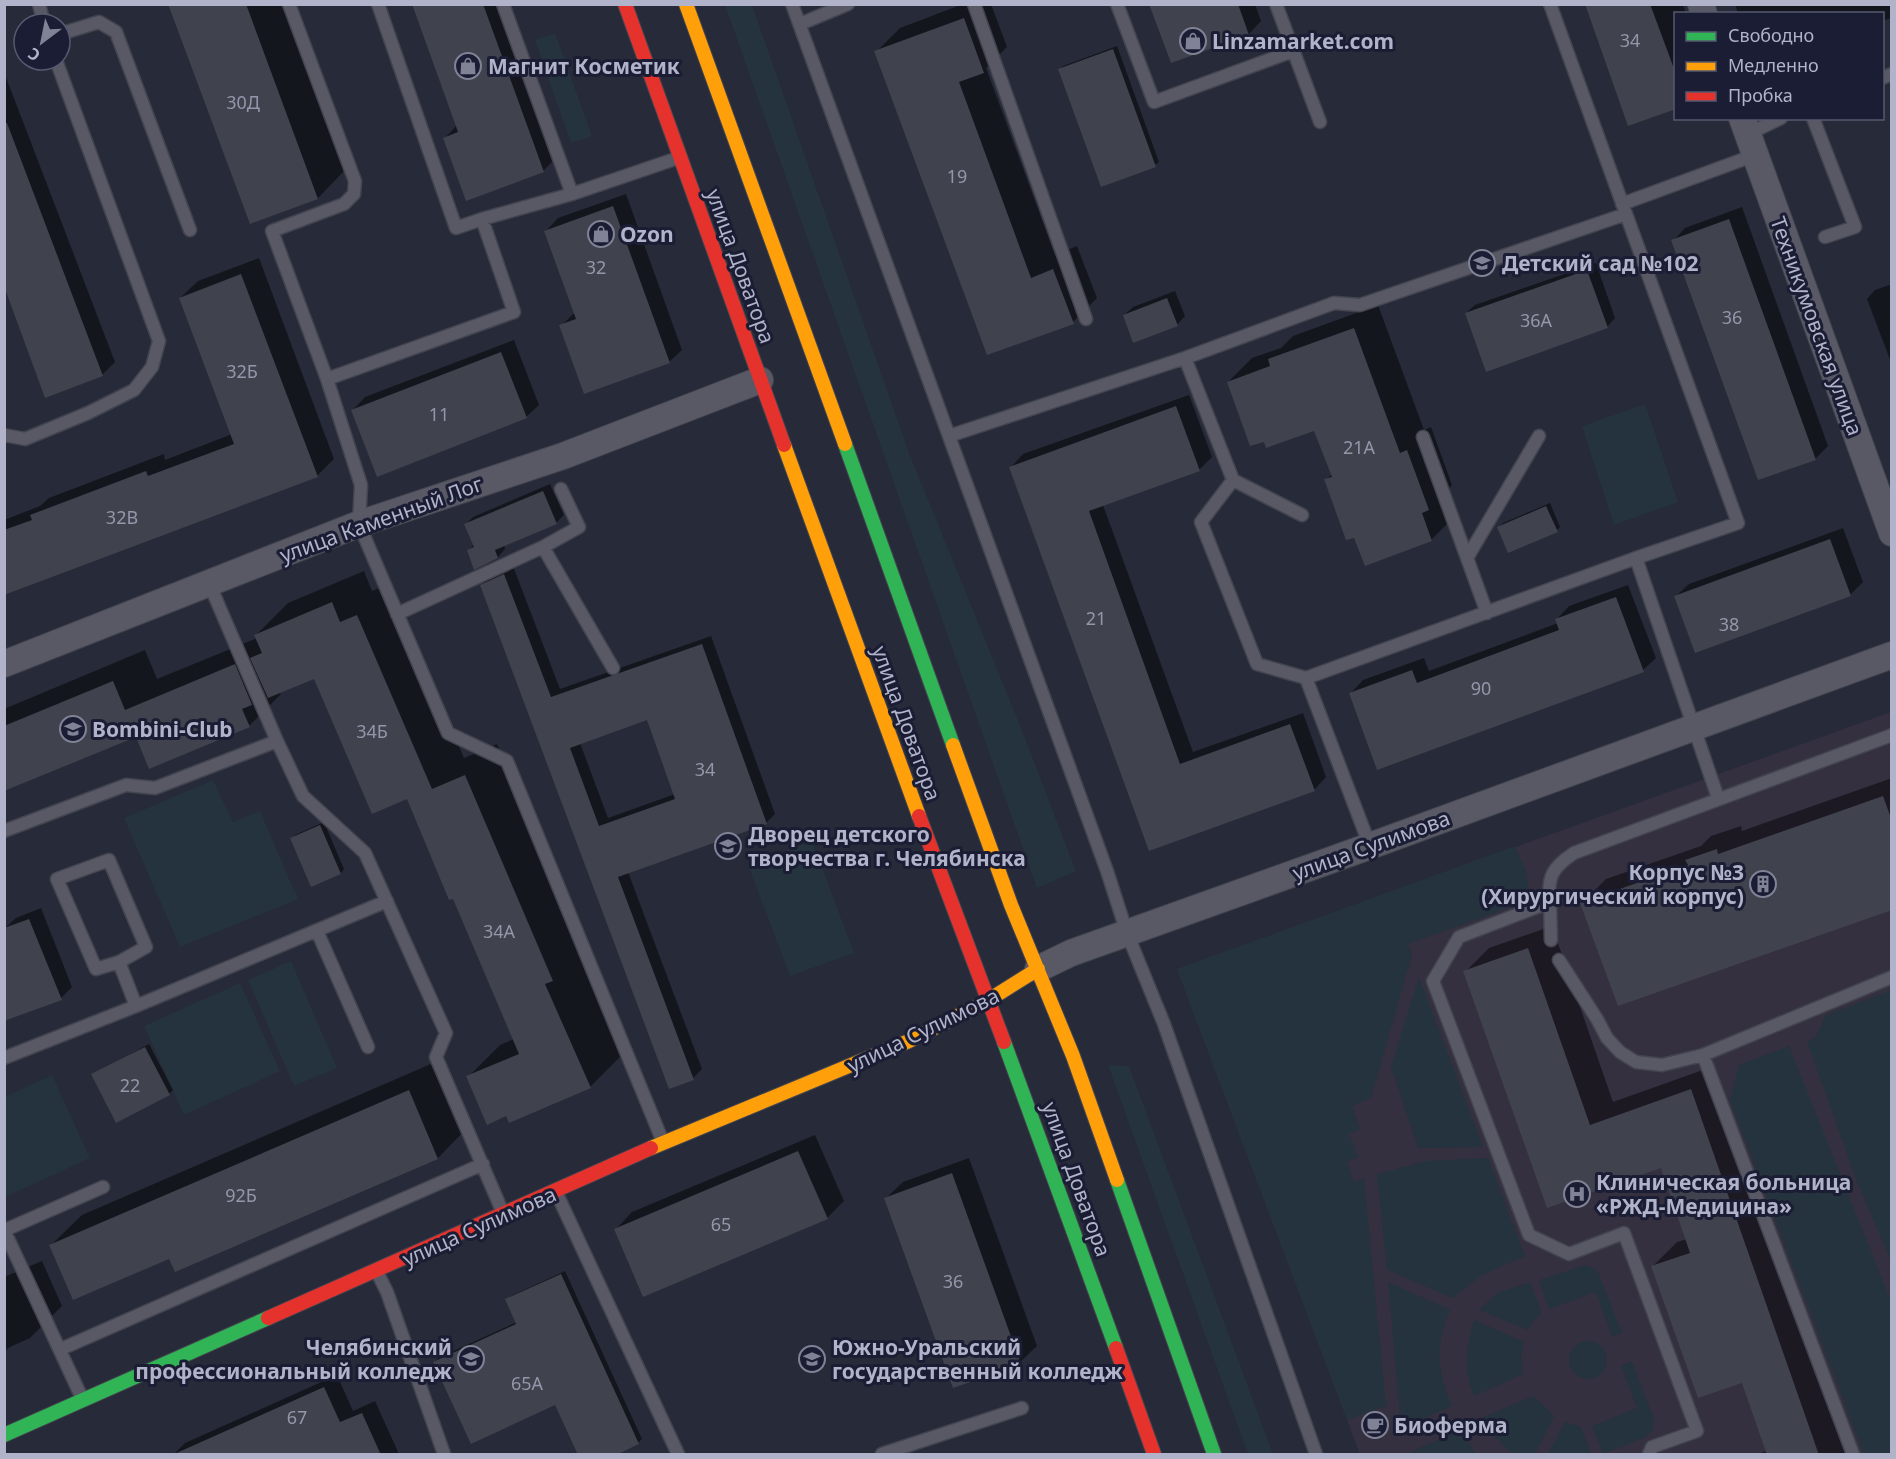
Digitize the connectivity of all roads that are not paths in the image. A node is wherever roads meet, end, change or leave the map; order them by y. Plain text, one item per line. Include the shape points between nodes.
1 (289, 4) edge
2 (378, 4) edge
3 (503, 4) edge
4 (625, 4) edge
5 (686, 4) edge
6 (792, 4) edge
7 (848, 4) edge
8 (974, 4) edge
9 (1117, 4) edge
10 (1276, 4) edge
11 (1550, 4) edge
12 (800, 24) junction
13 (72, 30) edge
14 (1293, 51) junction
15 (60, 72) edge
16 (1777, 120) edge
17 (1814, 120) edge
18 (1320, 122) dead end
19 (1748, 136) edge
20 (680, 157) junction
21 (572, 194) junction
22 (1624, 209) junction
23 (482, 219) junction
24 (190, 230) dead end
25 (1825, 237) dead end
26 (1086, 319) dead end
27 (1185, 358) junction
28 (327, 379) junction
29 (759, 380) junction
30 (4, 435) edge
31 (949, 436) junction
32 (1539, 436) dead end
33 (1423, 437) dead end
34 (1233, 480) junction
35 (561, 489) dead end
36 (1302, 515) dead end
37 (359, 524) junction
38 (1892, 533) edge
39 (543, 547) junction
40 (1467, 558) junction
41 (1636, 558) junction
42 (209, 583) junction
43 (1487, 613) junction
44 (397, 614) junction
45 (1892, 655) edge
46 (4, 664) edge
47 (613, 668) dead end
48 (1306, 678) junction
49 (1694, 728) junction
50 (1892, 735) edge
51 (277, 741) junction
52 (1718, 798) junction
53 (4, 831) edge
54 (1370, 846) junction
55 (387, 901) junction
56 (1550, 902) junction
57 (317, 931) junction
58 (1126, 933) junction
59 (1551, 940) dead end
60 (1559, 960) dead end
61 (118, 962) junction
62 (1038, 969) junction
63 (1892, 977) edge
64 (987, 1001) junction
65 (136, 1006) junction
66 (368, 1047) dead end
67 (1703, 1055) junction
68 (4, 1058) edge
69 (663, 1143) junction
70 (483, 1164) junction
71 (103, 1187) dead end
72 (555, 1192) junction
73 (504, 1215) junction
74 (5, 1230) edge
75 (377, 1271) junction
76 (61, 1349) junction
77 (83, 1400) junction
78 (1022, 1407) dead end
79 (4, 1435) edge
80 (444, 1455) edge
81 (678, 1455) edge
82 (882, 1455) edge
83 (1154, 1455) edge
84 (1214, 1455) edge
85 (1316, 1455) edge
86 (1648, 1455) edge
87 (1853, 1455) edge

1 - 28 lane via 355,181 354,194 344,204 272,231
2 - 23 lane via 456,228
3 - 21 lane
4 - 20 main road, улица Доватора
5 - 62 main road, улица Доватора via 1011,905
6 - 12 lane
7 - 12 lane
8 - 26 lane
9 - 14 lane via 1154,102
10 - 14 lane
11 - 22 lane
12 - 31 lane
13 - 24 lane via 99,21 116,32
14 - 18 lane
15 - 30 lane via 159,341 152,367 134,390 25,439
16 - 19 lane
17 - 25 lane via 1855,227
19 - 22 lane
19 - 38 street, Техникумовская улица
20 - 21 lane
20 - 29 main road, улица Доватора
21 - 23 lane
22 - 27 lane via 1360,305 1334,303
22 - 41 lane via 1738,523
23 - 28 lane via 514,312
27 - 31 lane
27 - 34 lane
28 - 37 lane via 361,485
29 - 37 street, улица Каменный Лог via 563,456
29 - 64 main road, улица Доватора
31 - 58 lane
32 - 40 lane
33 - 40 lane
34 - 36 lane
34 - 48 lane via 1201,522 1257,664
35 - 39 lane via 579,527
37 - 42 street, улица Каменный Лог
37 - 44 lane
39 - 44 lane
39 - 47 lane
40 - 43 lane
41 - 43 lane
41 - 49 lane
42 - 46 street, улица Каменный Лог
42 - 51 lane
43 - 48 lane
44 - 69 lane via 448,733 507,761
45 - 49 street, улица Сулимова
48 - 54 lane
49 - 52 lane
49 - 54 street, улица Сулимова
50 - 52 lane
51 - 53 lane via 155,788 126,785
51 - 55 lane via 303,796 365,853
52 - 56 lane via 1574,853 1558,863 1548,884
54 - 58 street, улица Сулимова
55 - 57 lane
55 - 70 lane via 446,1033 436,1057
56 - 59 lane
56 - 86 lane via 1459,937 1433,981 1529,1236 1569,1254 1624,1233 1696,1431 1653,1447
57 - 65 lane
57 - 66 lane
58 - 62 street, улица Сулимова
58 - 85 lane via 1164,1024
60 - 67 lane via 1607,1038 1620,1052 1636,1062 1662,1065
61 - 61 lane via 146,947 109,860 57,879 96,969
61 - 65 lane
62 - 64 main road, улица Сулимова
62 - 84 main road, улица Доватора via 1073,1056
63 - 67 lane
64 - 69 main road, улица Сулимова via 909,1041
64 - 83 main road, улица Доватора
65 - 68 lane
67 - 87 lane
69 - 72 main road, улица Сулимова
70 - 73 lane
70 - 76 lane
71 - 74 lane
72 - 73 main road, улица Сулимова
72 - 81 lane
73 - 75 main road, улица Сулимова
74 - 76 lane
75 - 77 main road, улица Сулимова
75 - 80 lane
76 - 77 lane
77 - 79 main road, улица Сулимова
78 - 82 lane

